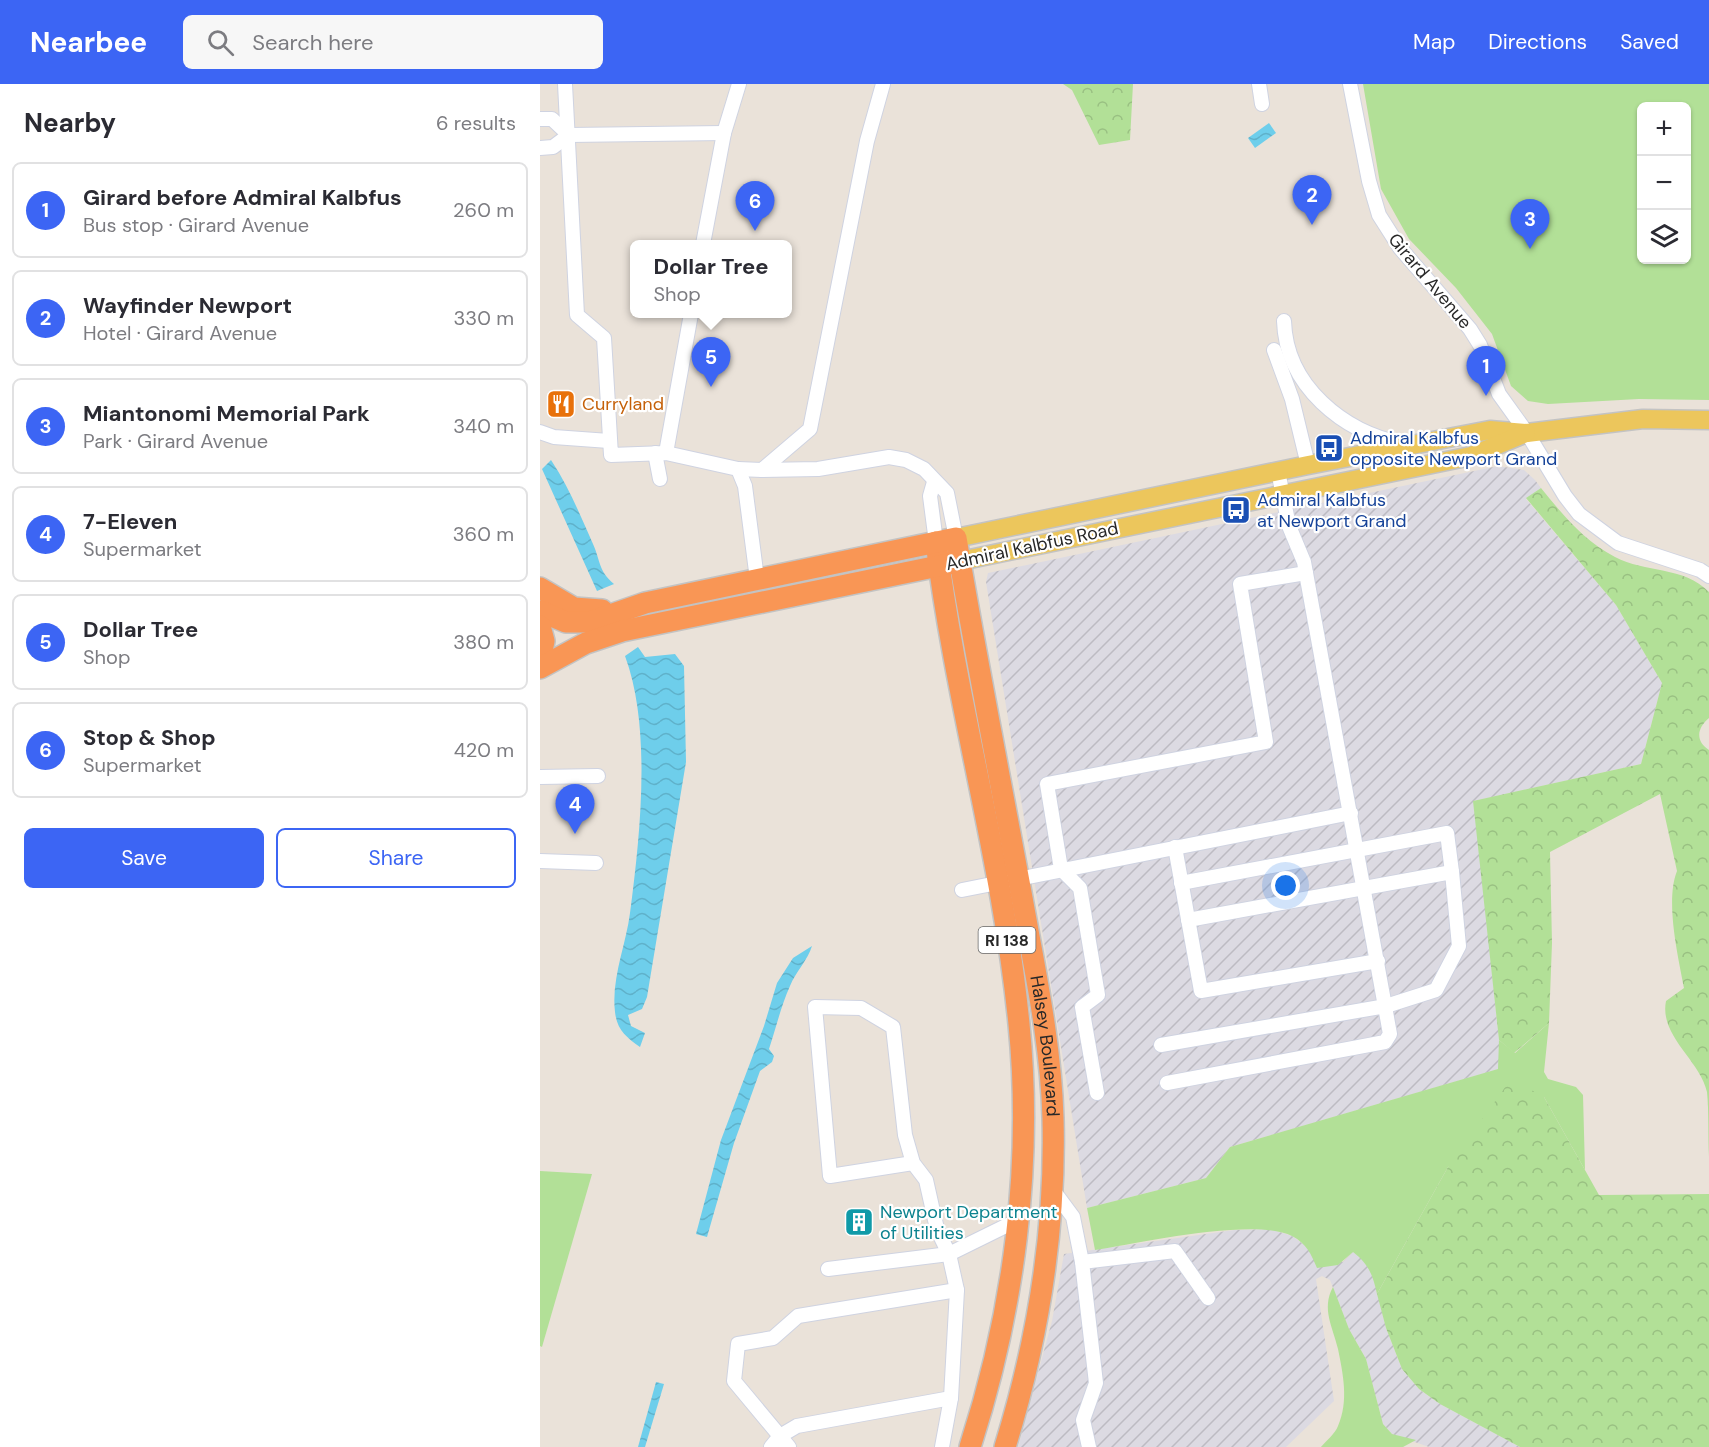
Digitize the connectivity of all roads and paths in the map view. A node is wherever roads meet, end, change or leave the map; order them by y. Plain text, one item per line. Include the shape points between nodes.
1 (564, 84) edge
2 (740, 84) edge
3 (883, 84) edge
4 (1259, 84) edge
5 (1350, 84) edge
6 (1262, 104) dead end
7 (540, 119) edge
8 (724, 133) junction
9 (569, 135) junction
10 (540, 148) edge
11 (704, 240) edge
12 (690, 318) edge
13 (1284, 321) dead end
14 (1274, 350) dead end
15 (1709, 420) edge
16 (540, 432) edge
17 (1527, 433) junction
18 (609, 441) junction
19 (1408, 445) junction
20 (661, 453) junction
21 (1308, 465) junction
22 (738, 469) junction
23 (762, 470) junction
24 (1278, 471) junction
25 (660, 479) dead end
26 (934, 482) junction
27 (1283, 493) junction
28 (946, 540) junction
29 (960, 561) junction
30 (939, 565) junction
31 (1306, 573) junction
32 (1709, 576) edge
33 (758, 579) junction
34 (540, 588) edge
35 (621, 609) junction
36 (540, 611) edge
37 (540, 626) edge
38 (540, 661) edge
39 (540, 668) edge
40 (598, 776) dead end
41 (540, 777) edge
42 (1351, 813) junction
43 (1175, 847) junction
44 (1358, 850) junction
45 (540, 861) edge
46 (596, 863) dead end
47 (1061, 869) junction
48 (1452, 872) junction
49 (1018, 878) junction
50 (997, 883) junction
51 (1181, 883) junction
52 (1365, 888) junction
53 (962, 890) dead end
54 (1188, 920) junction
55 (1378, 961) junction
56 (1386, 1006) junction
57 (1161, 1045) dead end
58 (1167, 1083) dead end
59 (1097, 1093) dead end
60 (913, 1163) junction
61 (1053, 1190) junction
62 (1018, 1220) junction
63 (949, 1254) junction
64 (1082, 1262) junction
65 (828, 1269) dead end
66 (957, 1290) junction
67 (1208, 1298) dead end
68 (951, 1398) junction
69 (776, 1441) edge
70 (789, 1447) edge
71 (942, 1447) edge
72 (970, 1447) edge
73 (1005, 1447) edge
74 (1089, 1447) edge

1 - 9 street
2 - 8 street
3 - 23 street via 867,141 810,429
4 - 6 street
5 - 17 street, Girard Avenue via 1379,215 1400,248 1470,329 1498,394
7 - 9 street via 552,119
8 - 9 street
8 - 11 street
9 - 10 street via 553,147
9 - 18 street via 577,315 604,338
12 - 20 street
13 - 19 street via 1290,356 1327,408 1375,438
14 - 21 street via 1292,399
15 - 17 main road, Admiral Kalbfus Road via 1643,419
16 - 18 street via 555,437
17 - 19 main road, Admiral Kalbfus Road via 1490,430
17 - 27 main road, Admiral Kalbfus Road via 1471,456
17 - 32 street, Girard Avenue via 1564,496 1598,530 1636,551
18 - 20 street via 611,455
19 - 21 main road, Admiral Kalbfus Road
20 - 22 street
20 - 25 street
21 - 24 main road, Admiral Kalbfus Road
22 - 23 street
22 - 33 street via 745,486
23 - 26 street via 818,469 889,457 916,464
24 - 27 street
24 - 28 main road, Admiral Kalbfus Road
26 - 28 street via 930,496
26 - 28 street via 947,493
27 - 29 main road, Admiral Kalbfus Road
27 - 31 street via 1289,526
28 - 29 highway, Halsey Boulevard / RI 138
28 - 30 highway, Halsey Boulevard
28 - 33 highway, Admiral Kalbfus Road
29 - 30 highway, Admiral Kalbfus Road
29 - 49 highway, Halsey Boulevard / RI 138
30 - 39 highway, Admiral Kalbfus Road via 630,629 586,643
30 - 50 highway, Halsey Boulevard / RI 138
31 - 42 street
31 - 47 street via 1240,584 1266,742 1047,784
33 - 35 highway, Admiral Kalbfus Road
34 - 35 highway via 579,609
35 - 36 highway, Admiral Kalbfus Road via 583,623 560,620
37 - 38 highway via 544,644
40 - 41 street
42 - 43 street
42 - 44 street
43 - 47 street
43 - 51 street
44 - 48 street via 1447,833
44 - 51 street
44 - 52 street
45 - 46 street
47 - 49 street
47 - 59 street via 1080,888 1098,995 1082,1007
48 - 52 street
48 - 56 street via 1459,946 1436,990
49 - 50 street
49 - 61 highway, Halsey Boulevard / RI 138 via 1048,1051
50 - 53 street
50 - 62 highway, Halsey Boulevard / RI 138 via 1013,976 1022,1065 1023,1148
51 - 54 street
52 - 54 street
52 - 55 street
54 - 55 street via 1201,991
55 - 56 street
56 - 57 street
56 - 58 street via 1390,1034 1385,1042
60 - 60 street via 830,1176 815,1007 861,1008 893,1027 905,1135
60 - 63 street via 926,1180 937,1229
61 - 64 street via 1072,1217
61 - 73 highway, Halsey Boulevard / RI 138 via 1037,1320
62 - 63 street
62 - 72 highway, Halsey Boulevard / RI 138 via 999,1343
63 - 65 street
63 - 66 street
64 - 67 street via 1175,1251
64 - 74 street via 1096,1383 1083,1420
66 - 68 street
66 - 69 street via 798,1316 773,1338 738,1344 734,1381
68 - 69 street via 797,1426
68 - 71 street
69 - 70 street

